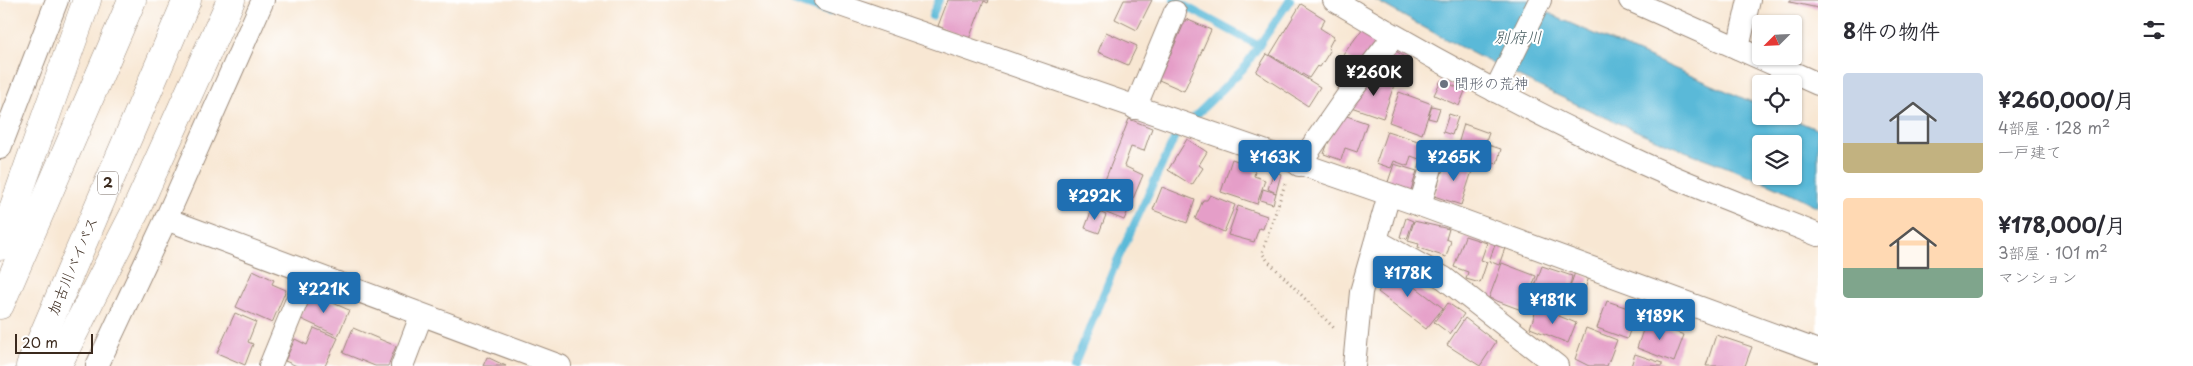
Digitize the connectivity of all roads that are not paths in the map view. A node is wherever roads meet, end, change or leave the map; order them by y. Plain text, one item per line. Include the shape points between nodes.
1 (57, 0) edge
2 (87, 0) edge
3 (132, 0) edge
4 (187, 0) edge
5 (231, 0) edge
6 (263, 0) edge
7 (826, 0) edge
8 (1334, 0) edge
9 (1540, 0) edge
10 (1630, 0) edge
11 (1749, 0) edge
12 (1174, 12) dead end
13 (1394, 36) junction
14 (1738, 48) junction
15 (1818, 84) edge
16 (1496, 91) junction
17 (1136, 108) junction
18 (0, 148) edge
19 (1436, 151) dead end
20 (1296, 164) junction
21 (1389, 195) junction
22 (1420, 205) junction
23 (166, 219) junction
24 (1818, 235) edge
25 (1377, 241) junction
26 (0, 246) edge
27 (308, 273) junction
28 (0, 305) edge
29 (422, 316) junction
30 (1818, 351) edge
31 (1355, 358) edge
32 (30, 366) edge
33 (57, 366) edge
34 (97, 366) edge
35 (270, 366) edge
36 (402, 366) edge
37 (560, 366) edge
38 (1557, 366) edge

1 - 18 street
2 - 26 highway
3 - 28 highway
4 - 32 highway, 加古川バイパス / 2
5 - 33 highway via 135,212
6 - 23 street
7 - 17 street
8 - 13 street
9 - 16 street
10 - 14 street
11 - 14 street
12 - 17 street
13 - 16 street
13 - 20 street
14 - 15 street
16 - 24 street via 1643,164
17 - 20 street
19 - 22 street
20 - 21 street
21 - 22 street
21 - 25 street
22 - 30 street
23 - 27 street
23 - 34 street
25 - 31 street via 1361,292
25 - 38 street via 1444,278
27 - 29 street
27 - 35 street
29 - 36 street
29 - 37 street

